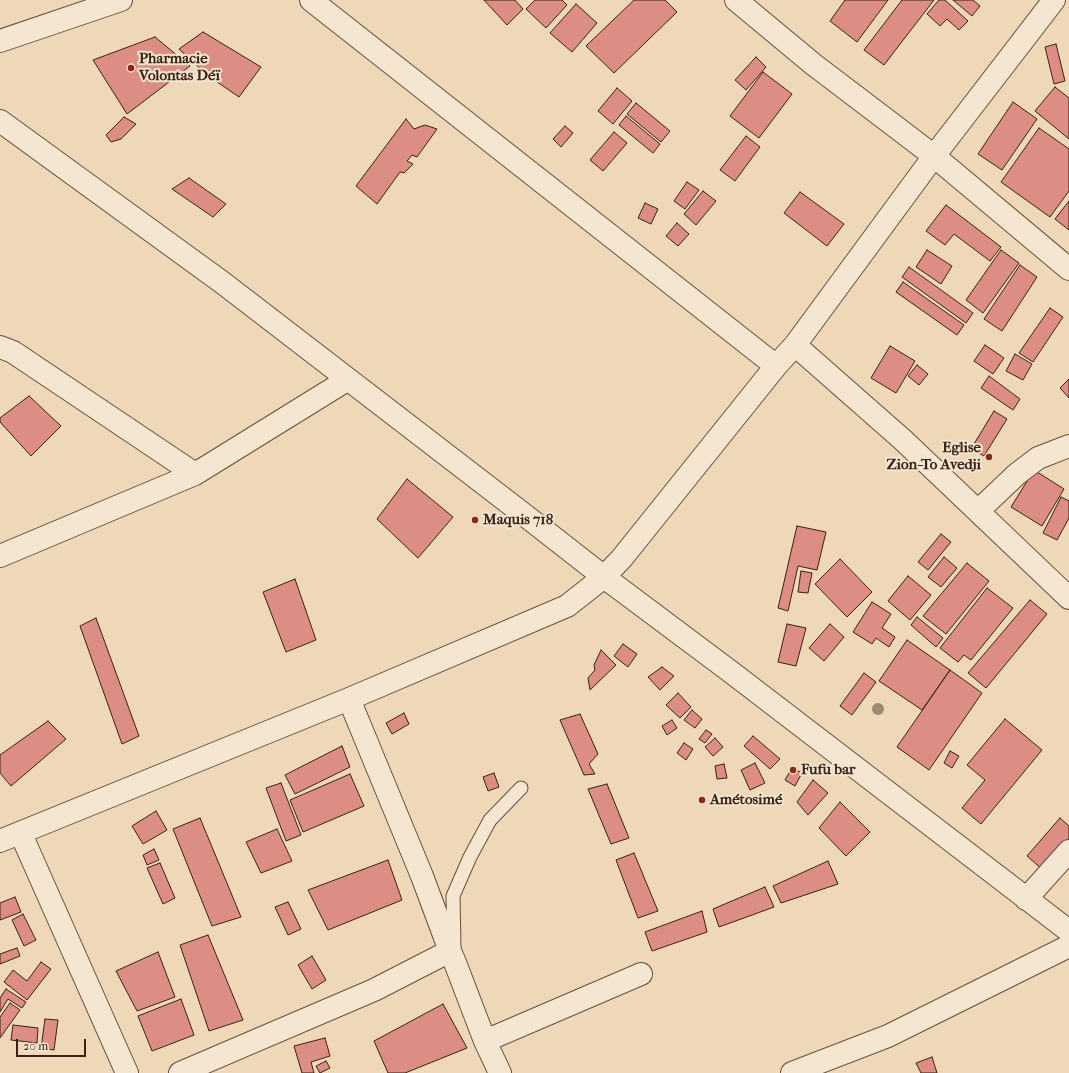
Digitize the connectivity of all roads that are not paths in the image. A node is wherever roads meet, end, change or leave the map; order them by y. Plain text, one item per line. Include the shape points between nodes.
1 (121, 0) edge
2 (311, 0) edge
3 (736, 0) edge
4 (1054, 0) edge
5 (0, 41) edge
6 (0, 121) edge
7 (934, 156) junction
8 (1069, 269) edge
9 (795, 345) junction
10 (0, 347) edge
11 (776, 366) junction
12 (347, 380) junction
13 (1069, 446) edge
14 (195, 474) junction
15 (978, 511) junction
16 (0, 556) edge
17 (604, 577) junction
18 (1069, 598) edge
19 (349, 700) junction
20 (521, 788) dead end
21 (21, 834) junction
22 (0, 841) edge
23 (1069, 851) edge
24 (1026, 899) junction
25 (1069, 931) edge
26 (1069, 946) edge
27 (452, 956) junction
28 (641, 974) dead end
29 (485, 1041) junction
30 (127, 1073) edge
31 (180, 1073) edge
32 (500, 1073) edge
33 (792, 1073) edge

1 - 5 street
2 - 11 street
3 - 7 street via 813,64
4 - 7 street
6 - 12 street via 223,283
7 - 8 street
7 - 9 street
9 - 11 street
9 - 15 street via 903,440
10 - 14 street via 13,352
11 - 17 street
12 - 14 street
12 - 17 street
13 - 15 street via 1038,458
14 - 16 street
15 - 18 street
17 - 19 street via 567,606
17 - 24 street
19 - 21 street
19 - 27 street via 422,876
20 - 27 lane via 490,820 453,896
21 - 22 street
21 - 30 street
23 - 24 street
24 - 25 street
26 - 33 street via 888,1036
27 - 29 street
27 - 31 street
28 - 29 street
29 - 32 street

